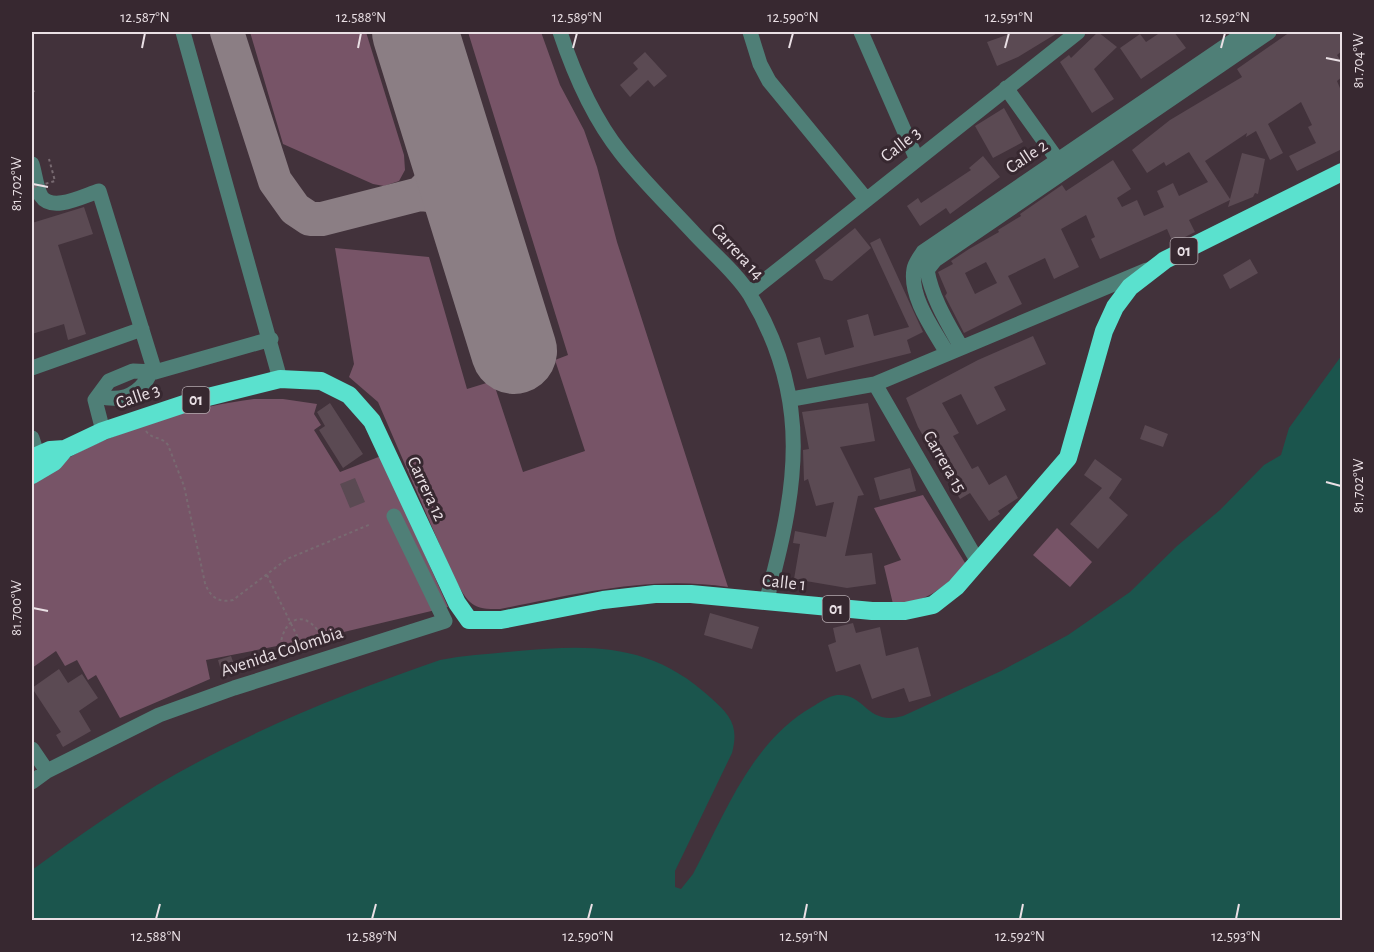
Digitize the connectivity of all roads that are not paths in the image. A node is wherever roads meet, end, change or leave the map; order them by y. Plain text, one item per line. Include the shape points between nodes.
1 (183, 32) edge
2 (560, 32) edge
3 (750, 32) edge
4 (861, 32) edge
5 (1246, 32) edge
6 (1269, 32) edge
7 (1075, 33) edge
8 (1006, 88) junction
9 (917, 160) junction
10 (32, 164) edge
11 (1061, 165) junction
12 (1342, 172) edge
13 (866, 199) junction
14 (1150, 269) junction
15 (749, 293) junction
16 (142, 329) junction
17 (271, 339) junction
18 (954, 350) junction
19 (32, 368) edge
20 (153, 372) junction
21 (280, 379) junction
22 (875, 384) junction
23 (333, 386) joint
24 (99, 396) junction
25 (792, 399) junction
26 (103, 431) junction
27 (32, 438) edge
28 (36, 464) edge
29 (394, 516) dead end
30 (978, 562) junction
31 (766, 602) junction
32 (469, 620) joint
33 (32, 749) edge
34 (48, 771) junction
35 (32, 782) edge

1 - 17 street
2 - 15 street, Carrera 14 via 572,68 621,153
3 - 13 street via 769,81
4 - 9 street
5 - 11 street, Calle 2
6 - 11 street, Calle 2
7 - 8 street, Calle 3
8 - 9 street, Calle 3
8 - 11 street
9 - 13 street, Calle 3
10 - 16 street via 41,195 49,201 63,202 99,191
11 - 18 street, Calle 2 via 921,268
12 - 14 highway, 01
13 - 15 street, Calle 3
14 - 18 street
14 - 30 highway, Calle 1 / 01 via 1130,287 1110,318 1068,458
15 - 25 street, Carrera 14 via 784,365
16 - 19 street
16 - 20 street
17 - 20 street
17 - 21 street
18 - 22 street
20 - 24 street via 133,371 109,381
20 - 24 street via 139,391 130,395 114,399
21 - 23 highway, Calle 3 / 01 via 310,379
21 - 26 highway, Calle 3 / 01 via 196,399
22 - 25 street
22 - 30 street, Carrera 15
23 - 32 highway, Carrera 12 / 01 via 349,395 372,420 457,603
24 - 26 street via 96,403
25 - 31 street, Carrera 14 via 792,488
26 - 28 highway, Calle 3 / 01 via 65,449 50,450
27 - 28 street
29 - 34 street, Avenida Colombia via 445,621 138,724
30 - 31 highway, Calle 1 / 01 via 944,597 918,609 872,611
31 - 32 highway, Calle 1 / 01 via 655,594 501,620
33 - 34 street
34 - 35 street, Avenida Colombia

